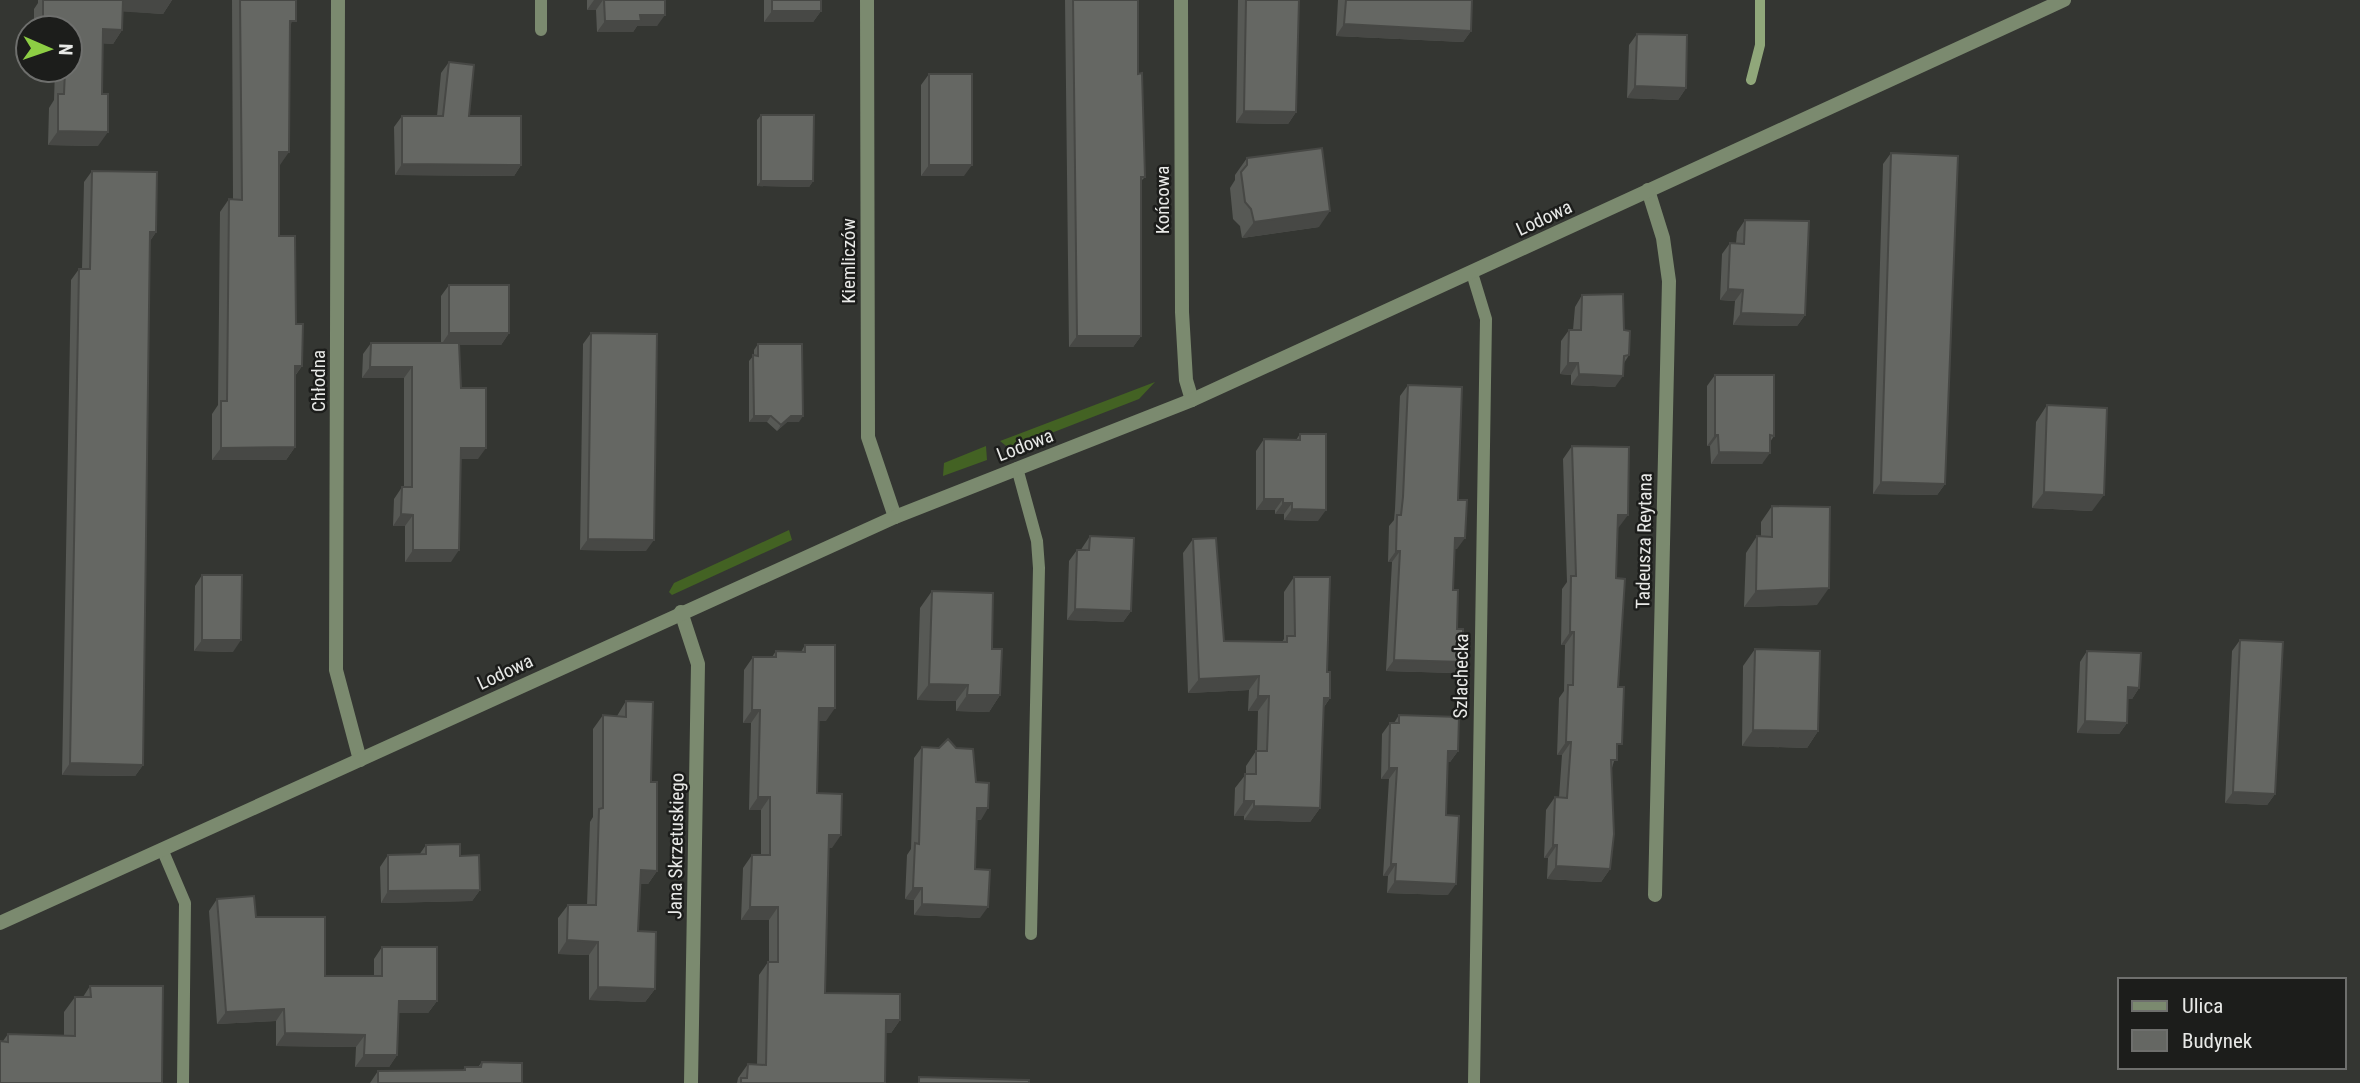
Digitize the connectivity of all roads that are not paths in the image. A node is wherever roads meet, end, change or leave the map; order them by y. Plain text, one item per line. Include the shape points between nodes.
1 (338, 0) edge
2 (541, 0) edge
3 (867, 0) edge
4 (1181, 0) edge
5 (2064, 0) edge
6 (541, 30) dead end
7 (1648, 190) junction
8 (1472, 273) junction
9 (1192, 400) junction
10 (1017, 468) junction
11 (895, 517) junction
12 (681, 612) junction
13 (360, 760) junction
14 (162, 849) junction
15 (1655, 895) dead end
16 (0, 923) edge
17 (1031, 934) dead end
18 (183, 1083) edge
19 (691, 1083) edge
20 (1474, 1083) edge

1 - 13 street, Chłodna via 337,670
2 - 6 lane
3 - 11 street, Kiemliczów via 868,437
4 - 9 street, Końcowa via 1182,312 1186,380
5 - 7 street, Lodowa
7 - 8 street, Lodowa
7 - 15 street, Tadeusza Reytana via 1669,281
8 - 9 street, Lodowa
8 - 20 lane, Szlachecka via 1486,319
9 - 10 street, Lodowa
10 - 11 street, Lodowa
10 - 17 lane via 1037,541 1039,568
11 - 12 street, Lodowa
12 - 13 street, Lodowa
12 - 19 street, Jana Skrzetuskiego via 698,664
13 - 14 street, Lodowa
14 - 16 street, Lodowa
14 - 18 lane via 185,903

